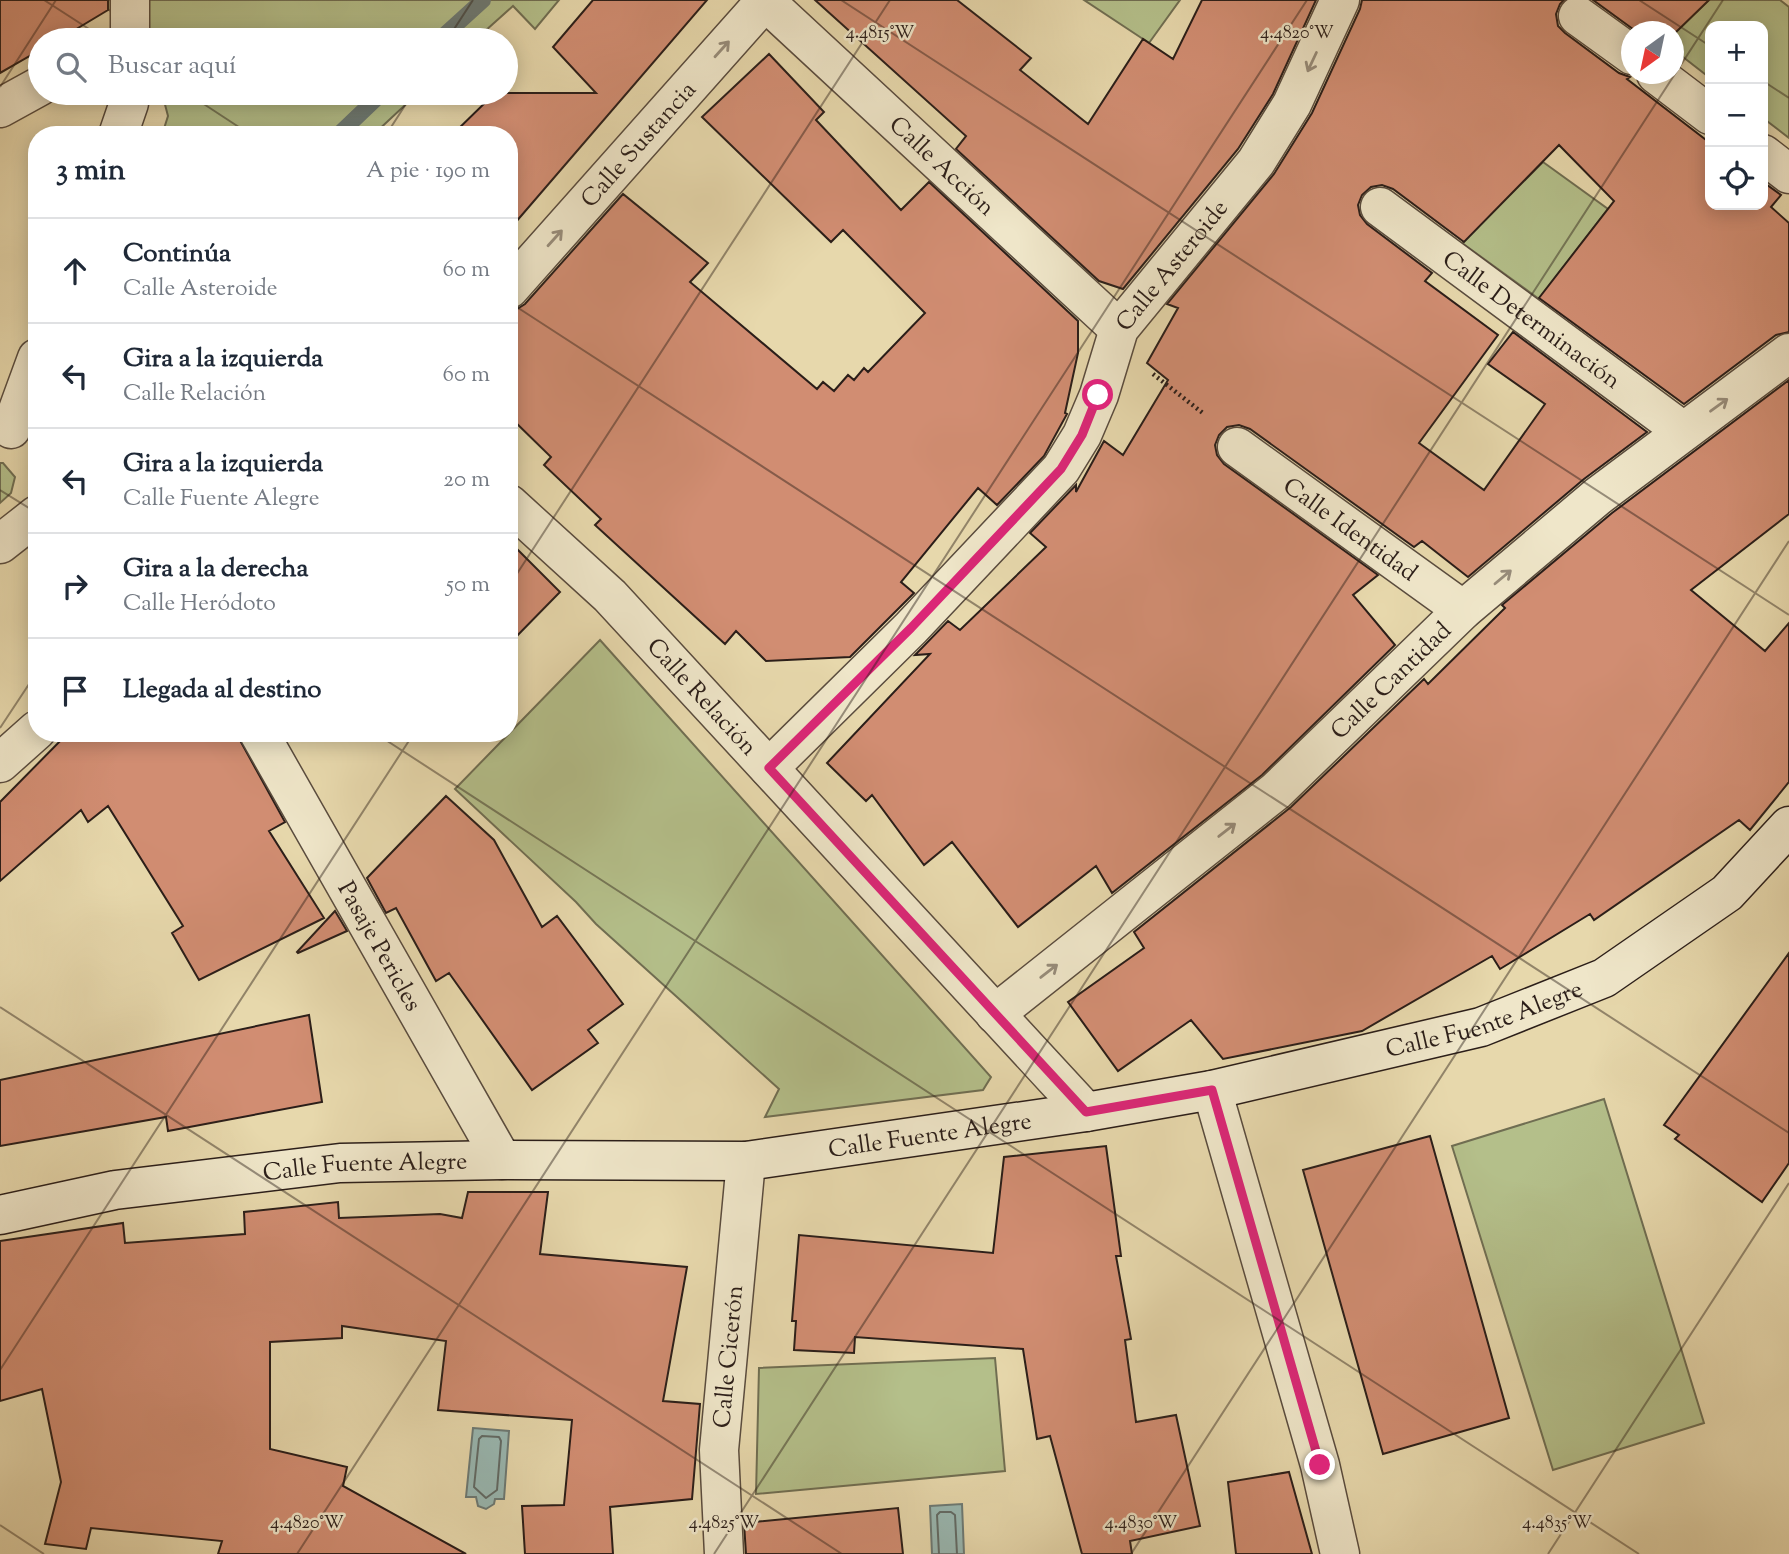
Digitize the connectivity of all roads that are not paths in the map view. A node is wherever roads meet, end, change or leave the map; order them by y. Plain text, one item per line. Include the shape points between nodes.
1 (130, 0) edge
2 (1340, 0) edge
3 (765, 1) edge
4 (1578, 16) dead end
5 (130, 28) edge
6 (1621, 47) edge
7 (1669, 84) edge
8 (28, 92) edge
9 (0, 107) edge
10 (1705, 111) edge
11 (1768, 158) edge
12 (1789, 174) edge
13 (1380, 207) dead end
14 (518, 279) edge
15 (1119, 329) junction
16 (1789, 353) edge
17 (28, 389) edge
18 (16, 431) edge
19 (1683, 431) junction
20 (1237, 447) road end
21 (518, 512) edge
22 (28, 522) edge
23 (0, 544) edge
24 (1463, 610) junction
25 (28, 738) edge
26 (264, 742) edge
27 (0, 763) edge
28 (769, 768) junction
29 (1789, 826) edge
30 (995, 1014) junction
31 (1212, 1090) junction
32 (1086, 1112) junction
33 (502, 1160) junction
34 (746, 1161) junction
35 (0, 1215) edge
36 (724, 1554) edge
37 (1340, 1554) edge

1 - 5 street
2 -> 15 street, Calle Asteroide via 1292,104 1256,162
14 -> 3 street, Calle Sustancia
3 - 15 street, Calle Acción
4 - 6 street
7 - 10 street
8 - 9 street
11 - 12 street
13 - 19 street, Calle Determinación
15 - 28 street, Calle Asteroide via 1082,435 1061,469 911,628
19 -> 16 street, Calle Cantidad
17 - 18 street
24 -> 19 street, Calle Cantidad
20 - 24 street, Calle Identidad
21 - 28 street, Calle Relación via 610,596
22 - 23 street
30 -> 24 street, Calle Cantidad via 1276,791
25 - 27 street
26 - 33 street, Pasaje Pericles
28 - 30 street, Calle Relación
29 - 31 street, Calle Fuente Alegre via 1727,893 1604,978 1481,1027
30 - 32 street, Calle Relación
31 - 32 street, Calle Fuente Alegre
31 - 37 street via 1320,1465
32 - 34 street, Calle Fuente Alegre
33 - 34 street, Calle Fuente Alegre
33 - 35 street, Calle Fuente Alegre via 340,1163 115,1190
34 - 36 street, Calle Cicerón via 719,1451

